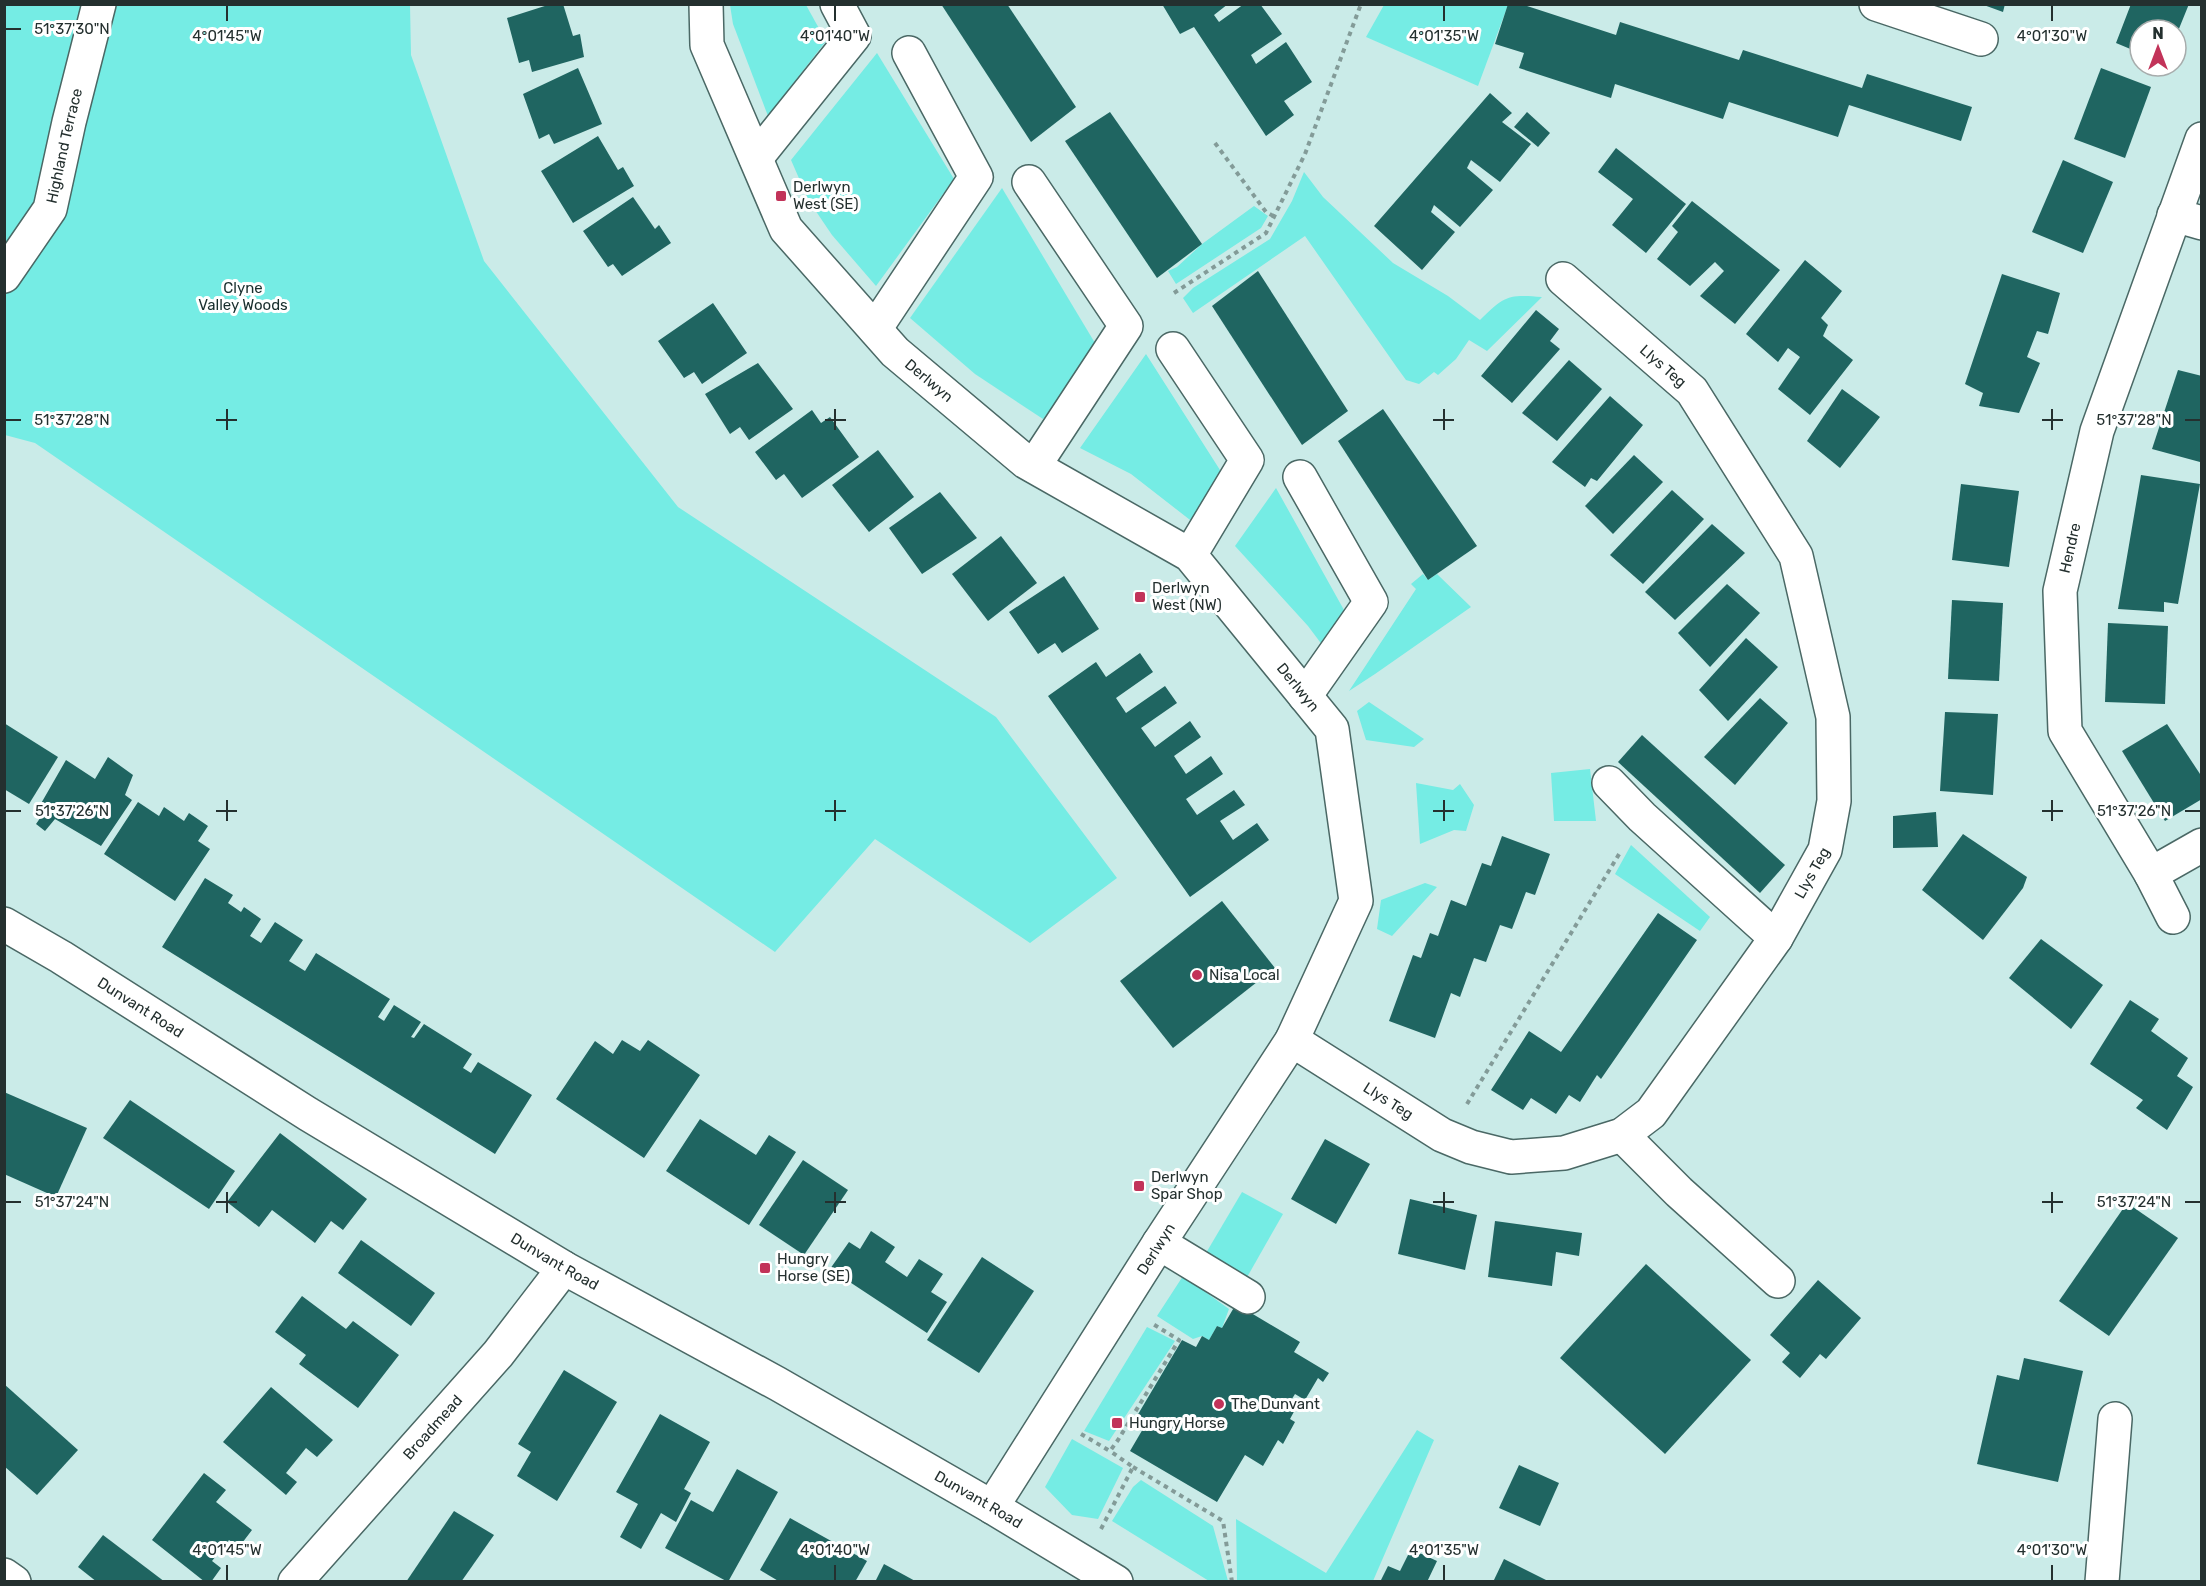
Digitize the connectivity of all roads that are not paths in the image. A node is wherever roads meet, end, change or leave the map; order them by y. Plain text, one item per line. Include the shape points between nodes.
1 (99, 4) edge
2 (706, 4) edge
3 (837, 4) edge
4 (1876, 4) edge
5 (1981, 39) dead end
6 (909, 53) dead end
7 (2202, 139) edge
8 (756, 158) junction
9 (1029, 182) dead end
10 (2188, 219) edge
11 (4, 276) edge
12 (1563, 279) dead end
13 (875, 329) junction
14 (1173, 349) dead end
15 (1034, 466) junction
16 (1300, 477) dead end
17 (1190, 555) junction
18 (1305, 696) junction
19 (1609, 783) dead end
20 (2202, 845) edge
21 (2151, 874) junction
22 (2173, 917) dead end
23 (4, 924) edge
24 (1776, 938) junction
25 (1292, 1040) junction
26 (1622, 1136) junction
27 (1159, 1243) junction
28 (564, 1268) junction
29 (1778, 1281) dead end
30 (1248, 1297) dead end
31 (2115, 1419) dead end
32 (992, 1507) junction
33 (4, 1575) edge
34 (14, 1581) edge
35 (295, 1581) edge
36 (1116, 1581) edge
37 (2102, 1581) edge

1 - 11 street, Highland Terrace via 50,209
2 - 8 street, Derlwyn via 707,45
3 - 8 street via 854,36
4 - 5 street
6 - 13 street via 976,177
7 - 10 street, Hendre
8 - 13 street, Derlwyn via 786,229
9 - 15 street via 1126,326
10 - 21 street, Hendre via 2097,431 2060,591 2066,731
12 - 24 street, Llys Teg via 1692,391 1796,556 1833,717 1834,801 1825,850
13 - 15 street, Derlwyn via 895,352
14 - 17 street via 1247,460
15 - 17 street, Derlwyn
16 - 18 street via 1371,602
17 - 18 street, Derlwyn
18 - 25 street, Derlwyn via 1332,729 1356,901
19 - 24 street
20 - 21 street
21 - 22 street, Hendre
23 - 28 street, Dunvant Road
24 - 26 street, Llys Teg via 1651,1113
25 - 26 street, Llys Teg via 1442,1135 1471,1147 1511,1156 1564,1153
25 - 27 street, Derlwyn
26 - 29 street
27 - 30 street
27 - 32 street, Derlwyn
28 - 32 street, Dunvant Road via 778,1384
28 - 35 street, Broadmead via 498,1354
31 - 37 street
32 - 36 street, Dunvant Road
33 - 34 street

